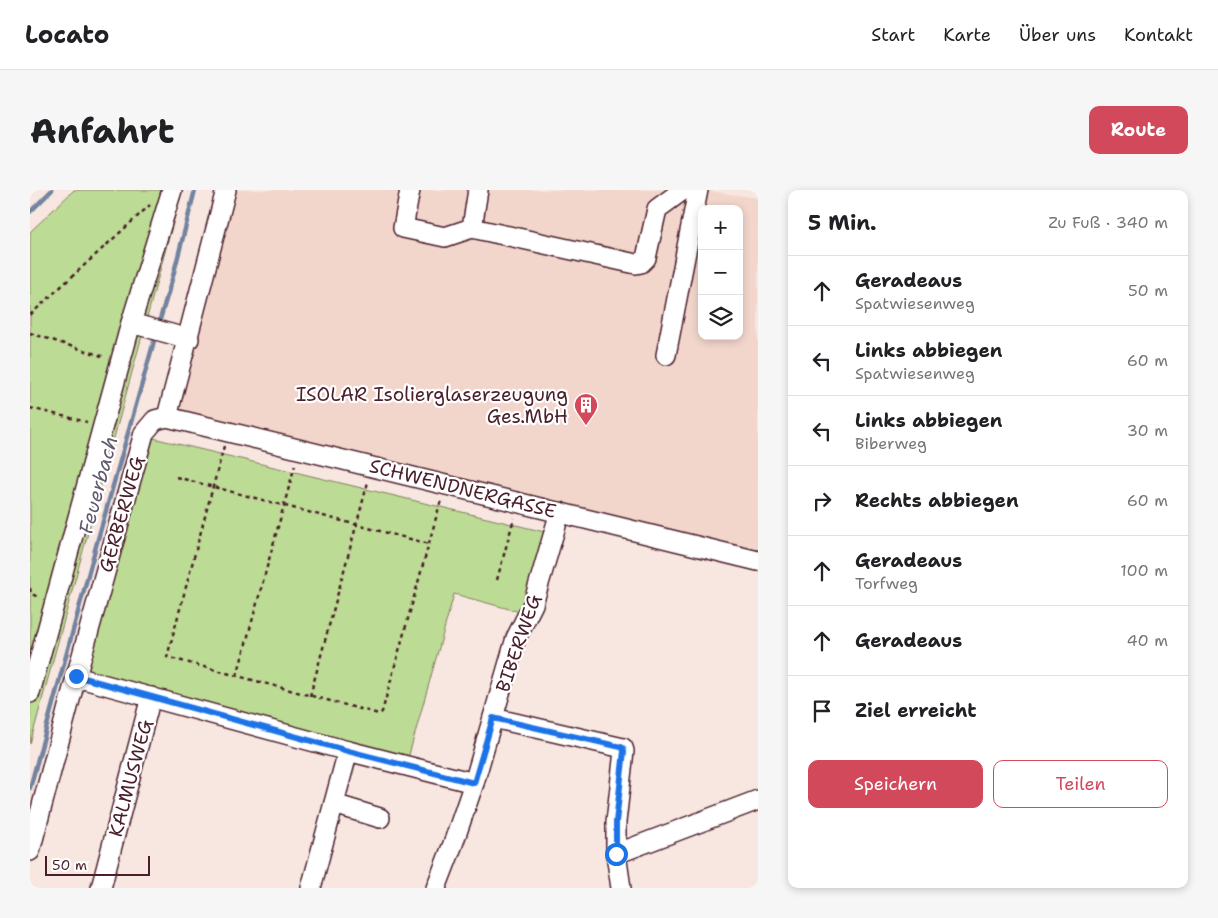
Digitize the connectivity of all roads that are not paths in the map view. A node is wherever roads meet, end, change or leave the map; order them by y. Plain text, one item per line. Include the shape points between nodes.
1 (172, 190) edge
2 (226, 190) edge
3 (410, 190) edge
4 (478, 190) edge
5 (683, 190) edge
6 (698, 190) edge
7 (472, 228) junction
8 (131, 323) junction
9 (189, 339) junction
10 (666, 355) dead end
11 (168, 417) junction
12 (560, 512) junction
13 (758, 561) edge
14 (76, 676) junction
15 (30, 693) edge
16 (151, 696) junction
17 (493, 718) junction
18 (348, 751) junction
19 (474, 783) junction
20 (758, 800) edge
21 (334, 804) junction
22 (380, 818) dead end
23 (30, 851) edge
24 (616, 854) junction
25 (101, 888) edge
26 (311, 888) edge
27 (436, 888) edge
28 (621, 888) edge

1 - 8 street
2 - 9 street
3 - 7 street via 403,228 445,237
4 - 7 street
5 - 7 street via 657,209 646,258 636,264
6 - 10 street
8 - 9 street
8 - 15 street
9 - 11 street
11 - 12 street, SCHWENDNERGASSE
11 - 14 street, GERBERWEG via 155,420 144,433
12 - 13 street, SCHWENDNERGASSE
12 - 17 street, BIBERWEG via 533,604 516,638
14 - 16 street
14 - 23 street, GERBERWEG
16 - 18 street
16 - 25 street, KALMUSWEG
17 - 19 street, BIBERWEG
17 - 24 street via 623,748
18 - 19 street
18 - 21 street
19 - 27 street, BIBERWEG
20 - 24 street
21 - 22 street
21 - 26 street
24 - 28 street

